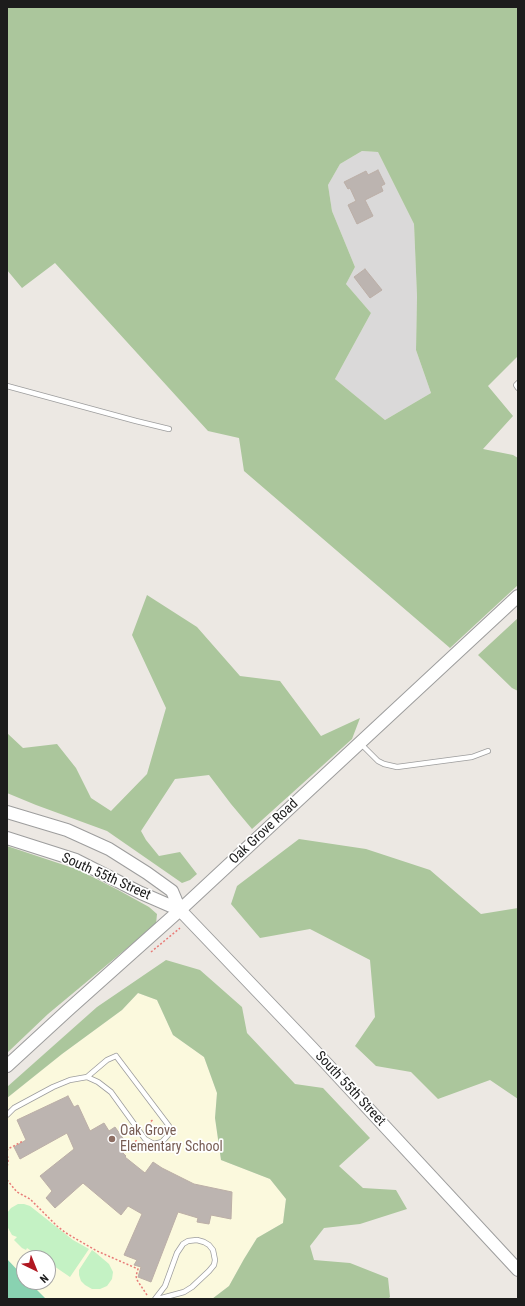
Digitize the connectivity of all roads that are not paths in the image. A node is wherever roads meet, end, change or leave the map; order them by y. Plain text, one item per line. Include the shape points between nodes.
1 (518, 383) edge
2 (7, 386) edge
3 (518, 388) edge
4 (170, 429) dead end
5 (518, 596) edge
6 (360, 743) junction
7 (488, 751) dead end
8 (7, 812) edge
9 (7, 838) edge
10 (180, 910) junction
11 (7, 1066) edge
12 (87, 1077) junction
13 (7, 1115) edge
14 (518, 1270) edge
15 (157, 1299) edge

1 - 3 lane
2 - 4 lane
5 - 6 street, Oak Grove Road
6 - 7 lane via 378,761 397,767 472,757
6 - 10 street, Oak Grove Road
8 - 10 street, South 55th Street via 67,830 109,850 172,891
9 - 10 street, South 55th Street via 76,860
10 - 11 street, Oak Grove Road
10 - 14 street, South 55th Street
12 - 12 lane via 111,1092 145,1139 154,1144 162,1142 168,1135 169,1126 116,1056 107,1060
12 - 13 lane via 53,1087 14,1108
15 - 15 lane via 184,1292 209,1271 215,1260 209,1245 197,1240 183,1244

